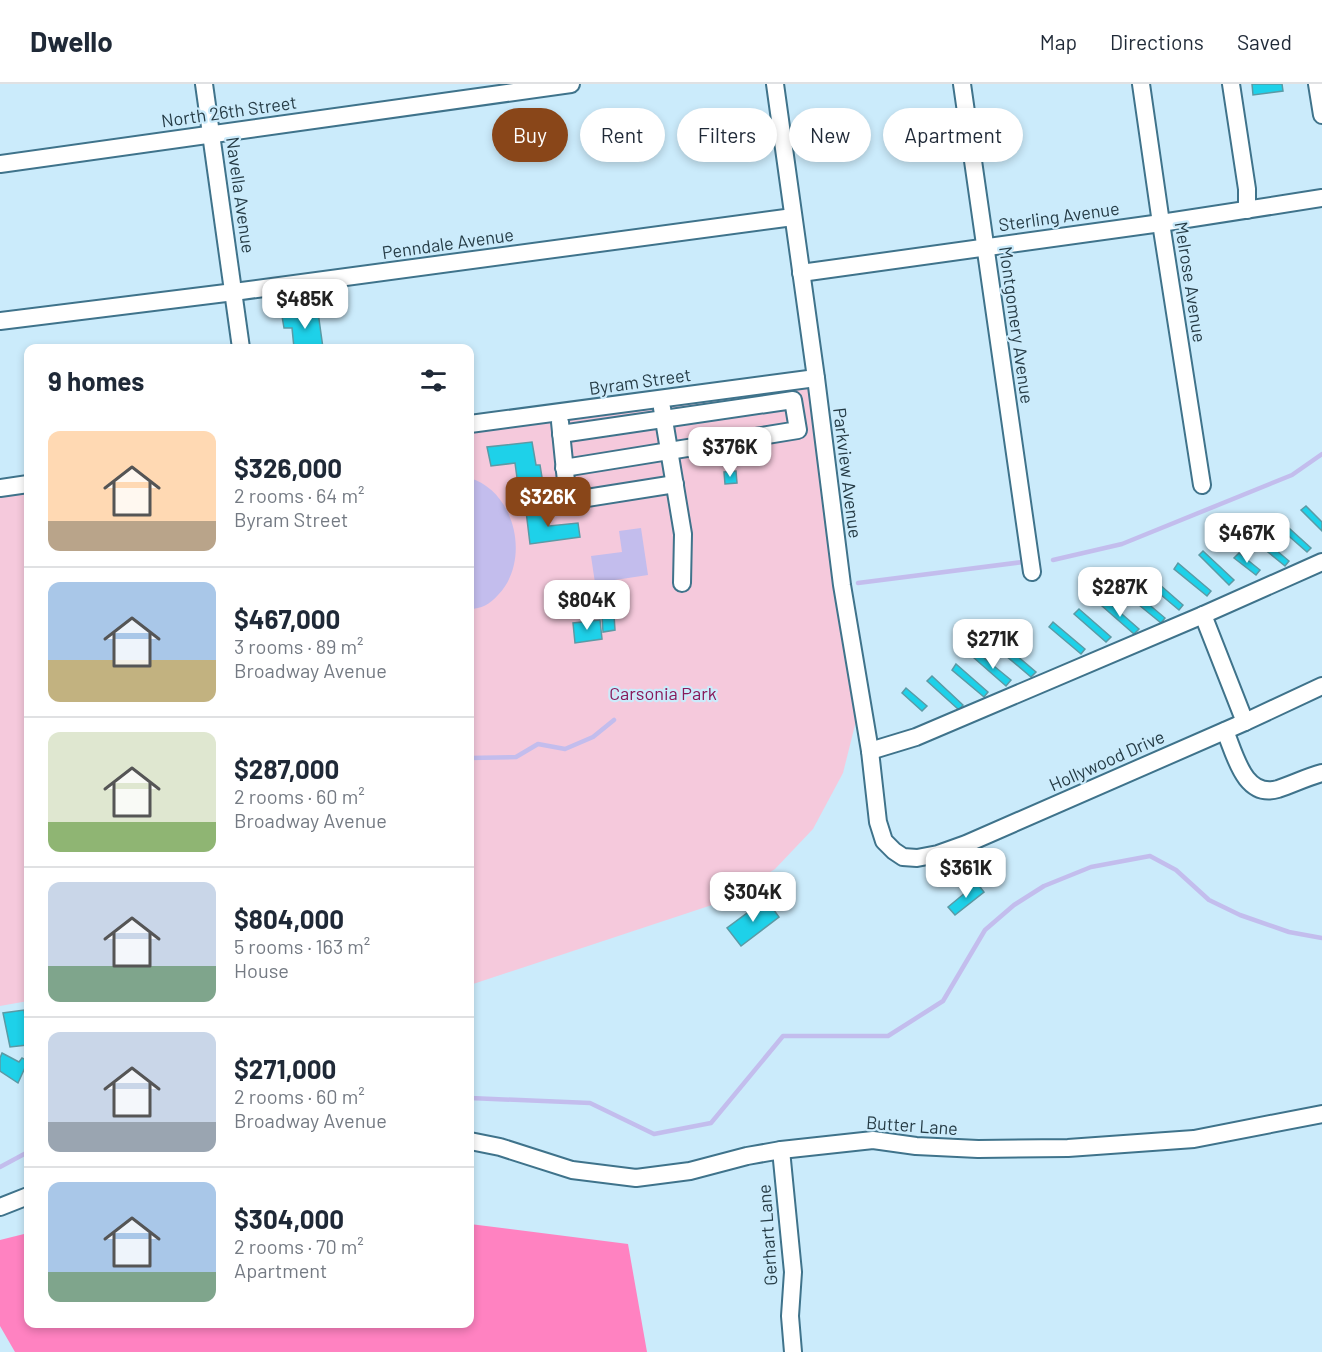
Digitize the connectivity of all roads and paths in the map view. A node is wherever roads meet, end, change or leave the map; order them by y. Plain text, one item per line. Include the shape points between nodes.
1 (204, 84) edge
2 (571, 84) edge
3 (775, 84) edge
4 (962, 84) edge
5 (1142, 84) edge
6 (1231, 84) edge
7 (1317, 84) edge
8 (1322, 115) edge
9 (211, 135) junction
10 (0, 164) edge
11 (1322, 198) edge
12 (1247, 210) junction
13 (793, 217) junction
14 (1161, 223) junction
15 (984, 247) junction
16 (801, 273) junction
17 (234, 292) junction
18 (0, 321) edge
19 (241, 344) edge
20 (816, 378) junction
21 (661, 399) junction
22 (559, 412) junction
23 (664, 419) junction
24 (474, 423) edge
25 (561, 434) junction
26 (668, 450) junction
27 (564, 468) junction
28 (675, 484) junction
29 (24, 485) edge
30 (1202, 485) dead end
31 (0, 488) edge
32 (1322, 562) edge
33 (1032, 572) dead end
34 (682, 584) dead end
35 (1203, 615) junction
36 (1322, 686) edge
37 (1245, 722) junction
38 (1225, 730) junction
39 (870, 752) junction
40 (1322, 773) edge
41 (903, 857) joint
42 (1322, 1114) edge
43 (474, 1142) edge
44 (781, 1150) junction
45 (24, 1198) edge
46 (0, 1207) edge
47 (793, 1352) edge

1 - 9 street, Navella Avenue
2 - 9 street, North 26th Street
3 - 13 street, Parkview Avenue
4 - 15 street, Montgomery Avenue
5 - 14 street, Melrose Avenue
6 - 12 street
7 - 8 street
9 - 10 street, North 26th Street
9 - 17 street, Navella Avenue
11 - 12 street, Sterling Avenue
12 - 14 street, Sterling Avenue
13 - 16 street, Parkview Avenue
13 - 17 street, Penndale Avenue
14 - 15 street, Sterling Avenue
14 - 30 street, Melrose Avenue
15 - 16 street, Sterling Avenue
15 - 33 street, Montgomery Avenue
16 - 20 street, Parkview Avenue
17 - 18 street, Penndale Avenue
17 - 19 street, Navella Avenue
20 - 21 street, Byram Street
20 - 39 street, Parkview Avenue via 842,585
21 - 22 street, Byram Street
21 - 23 street
22 - 24 street, Byram Street
22 - 25 street
23 - 25 street
23 - 26 street
23 - 26 street via 793,399 798,430
25 - 27 street
26 - 27 street
26 - 28 street
27 - 28 street via 568,501
28 - 34 street via 683,534
29 - 31 street
32 - 35 street
35 - 37 street
35 - 39 street via 916,737
36 - 37 street, Hollywood Drive
37 - 38 street, Hollywood Drive
38 - 40 street via 1242,772 1256,787 1277,789
38 - 41 street, Hollywood Drive via 966,844 938,854
39 - 41 street, Parkview Avenue via 878,822 884,841
42 - 44 street, Butter Lane via 1194,1139 1142,1144 978,1149 873,1140
43 - 44 street, Butter Lane via 572,1170 636,1178 690,1171
44 - 47 street, Gerhart Lane via 793,1272
45 - 46 street

